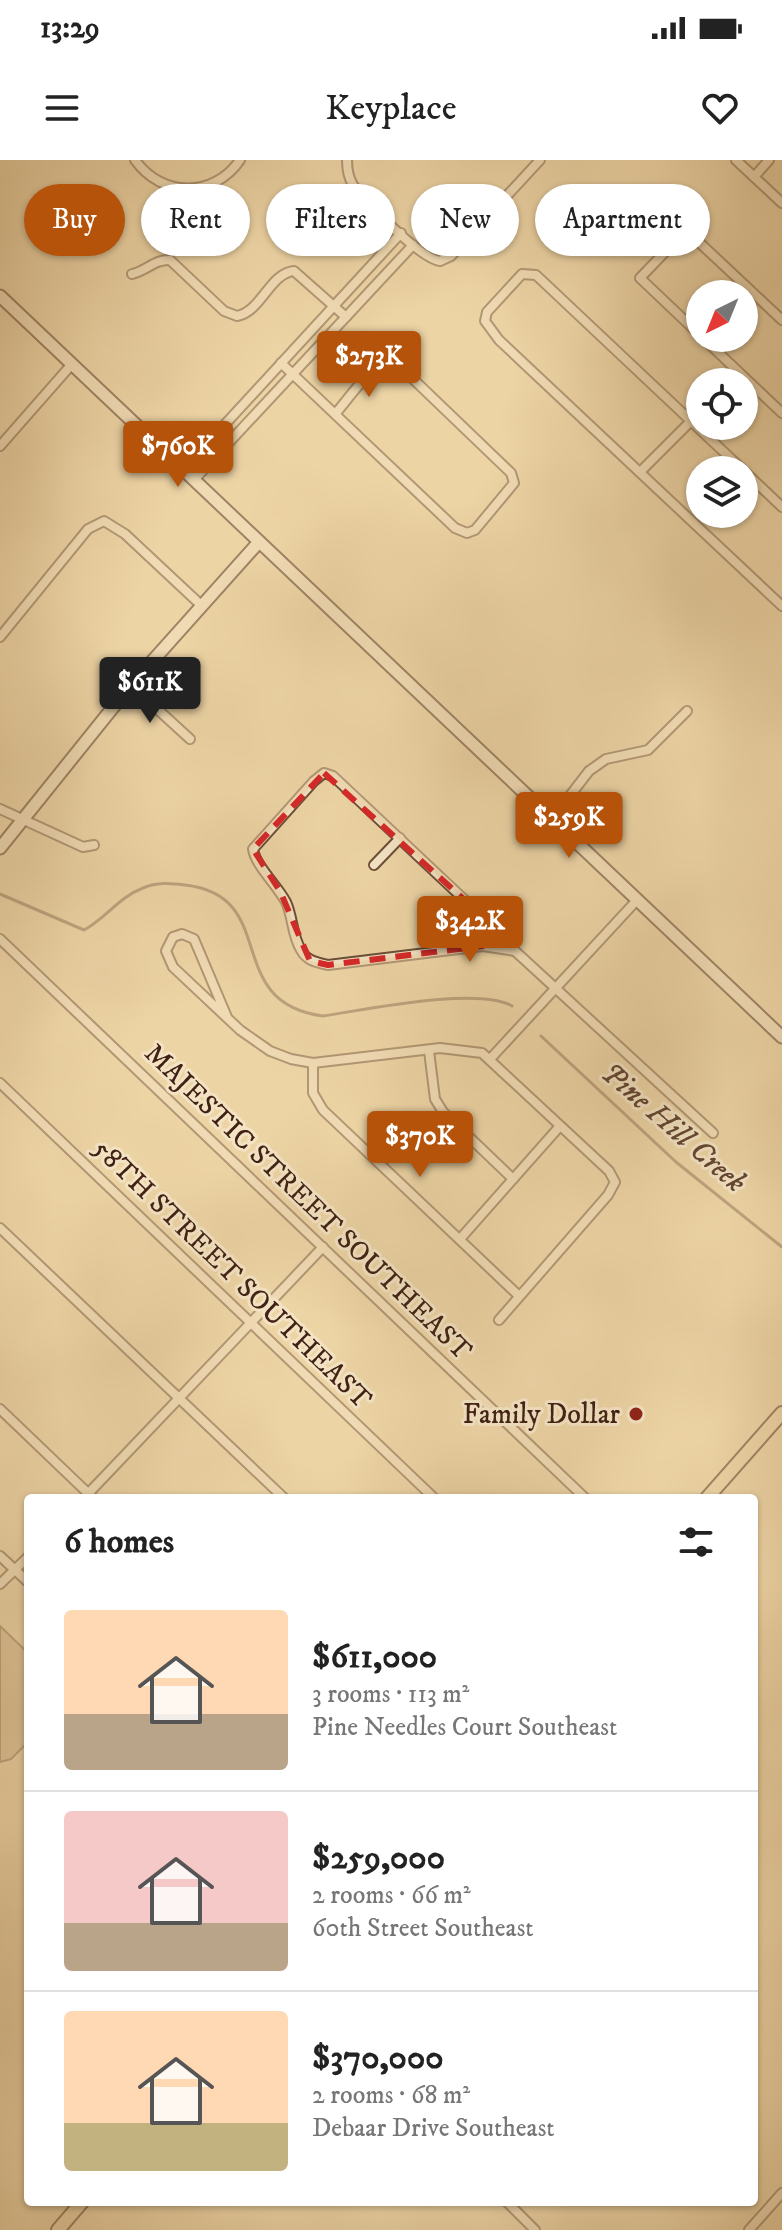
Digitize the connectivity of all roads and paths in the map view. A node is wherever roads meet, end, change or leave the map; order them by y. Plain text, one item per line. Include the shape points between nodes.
1 (135, 160) edge
2 (240, 160) edge
3 (347, 160) edge
4 (540, 160) edge
5 (736, 160) edge
6 (769, 160) edge
7 (754, 177) junction
8 (518, 184) edge
9 (782, 203) edge
10 (401, 233) junction
11 (411, 243) edge
12 (411, 247) edge
13 (428, 256) edge
14 (447, 256) edge
15 (132, 274) dead end
16 (739, 280) edge
17 (0, 296) edge
18 (758, 298) edge
19 (334, 305) junction
20 (346, 317) junction
21 (782, 320) edge
22 (686, 322) edge
23 (718, 352) edge
24 (281, 363) junction
25 (72, 364) junction
26 (293, 374) junction
27 (782, 413) edge
28 (335, 414) junction
29 (686, 416) edge
30 (686, 426) edge
31 (712, 440) edge
32 (0, 446) edge
33 (729, 456) edge
34 (183, 470) junction
35 (640, 472) junction
36 (194, 480) junction
37 (758, 484) edge
38 (782, 507) edge
39 (259, 542) junction
40 (202, 606) junction
41 (782, 606) edge
42 (0, 637) edge
43 (131, 685) junction
44 (687, 711) dead end
45 (190, 739) dead end
46 (0, 809) edge
47 (24, 818) junction
48 (552, 819) junction
49 (400, 838) junction
50 (94, 845) dead end
51 (0, 848) edge
52 (374, 865) dead end
53 (637, 900) junction
54 (0, 939) edge
55 (483, 946) junction
56 (557, 986) junction
57 (227, 1017) junction
58 (782, 1037) edge
59 (429, 1051) junction
60 (491, 1058) junction
61 (313, 1063) junction
62 (0, 1083) edge
63 (560, 1126) junction
64 (713, 1133) dead end
65 (513, 1179) junction
66 (0, 1228) edge
67 (460, 1239) junction
68 (323, 1247) junction
69 (519, 1296) junction
70 (499, 1320) dead end
71 (251, 1322) junction
72 (179, 1398) junction
73 (0, 1409) edge
74 (782, 1413) edge
75 (86, 1494) edge
76 (90, 1494) edge
77 (280, 1494) edge
78 (430, 1494) edge
79 (581, 1494) edge
80 (711, 1494) edge
81 (0, 1556) edge
82 (24, 1561) edge
83 (15, 1570) junction
84 (24, 1578) edge
85 (0, 1584) edge
86 (782, 2193) edge
87 (79, 2206) edge
88 (511, 2206) edge
89 (58, 2230) edge
90 (535, 2230) edge
91 (749, 2230) edge

1 - 2 street via 148,175 180,189 215,184
3 - 10 street via 353,184
4 - 8 street
5 - 7 street
6 - 7 street
7 - 9 street
10 - 11 street
10 - 19 street
12 - 20 street
13 - 14 street via 440,261
15 - 19 street via 170,260 224,311 237,316 247,313 285,273 294,271
16 - 22 street via 686,230 640,278
17 - 25 main road
18 - 21 street
19 - 20 street
19 - 24 street
20 - 26 street
23 - 27 street
24 - 26 street
24 - 34 street
25 - 32 street
25 - 34 main road
26 - 28 street
26 - 36 street
28 - 28 street via 421,498 467,533 482,523 514,483 511,473 390,363 365,378
29 - 35 street via 530,273 522,274 487,312 485,321 499,340
30 - 35 street
31 - 33 street
34 - 36 main road
35 - 41 street
36 - 39 main road
37 - 38 street
39 - 40 main road
39 - 48 main road
40 - 42 street via 104,521 88,529
40 - 43 main road
43 - 45 street
43 - 47 main road
44 - 48 street via 648,750 606,759 589,771
46 - 47 street
47 - 50 street via 83,847
47 - 51 main road
48 - 53 main road
49 - 52 street
49 - 55 street via 469,904 479,921
49 - 55 street via 324,773 253,849 280,891 310,961 328,965
53 - 56 street
53 - 58 main road
54 - 68 street, MAJESTIC STREET SOUTHEAST
55 - 56 street via 515,951
56 - 60 street
56 - 64 street
57 - 57 street via 166,957 173,937 194,939
57 - 61 street via 270,1051
59 - 60 street via 456,1049
59 - 61 street
59 - 65 street via 435,1099 443,1112
60 - 63 street
61 - 67 street via 313,1093 323,1110
62 - 71 street, 58TH STREET SOUTHEAST
63 - 65 street
63 - 69 street via 615,1182
65 - 67 street
66 - 72 street
67 - 69 street
68 - 71 street
68 - 79 street, MAJESTIC STREET SOUTHEAST
69 - 70 street
71 - 72 street
71 - 78 street, 58TH STREET SOUTHEAST
72 - 76 street
72 - 77 street
73 - 75 street
74 - 80 main road
81 - 83 street
82 - 83 street
83 - 84 street
83 - 85 street
86 - 91 street
87 - 89 main road
88 - 90 street

